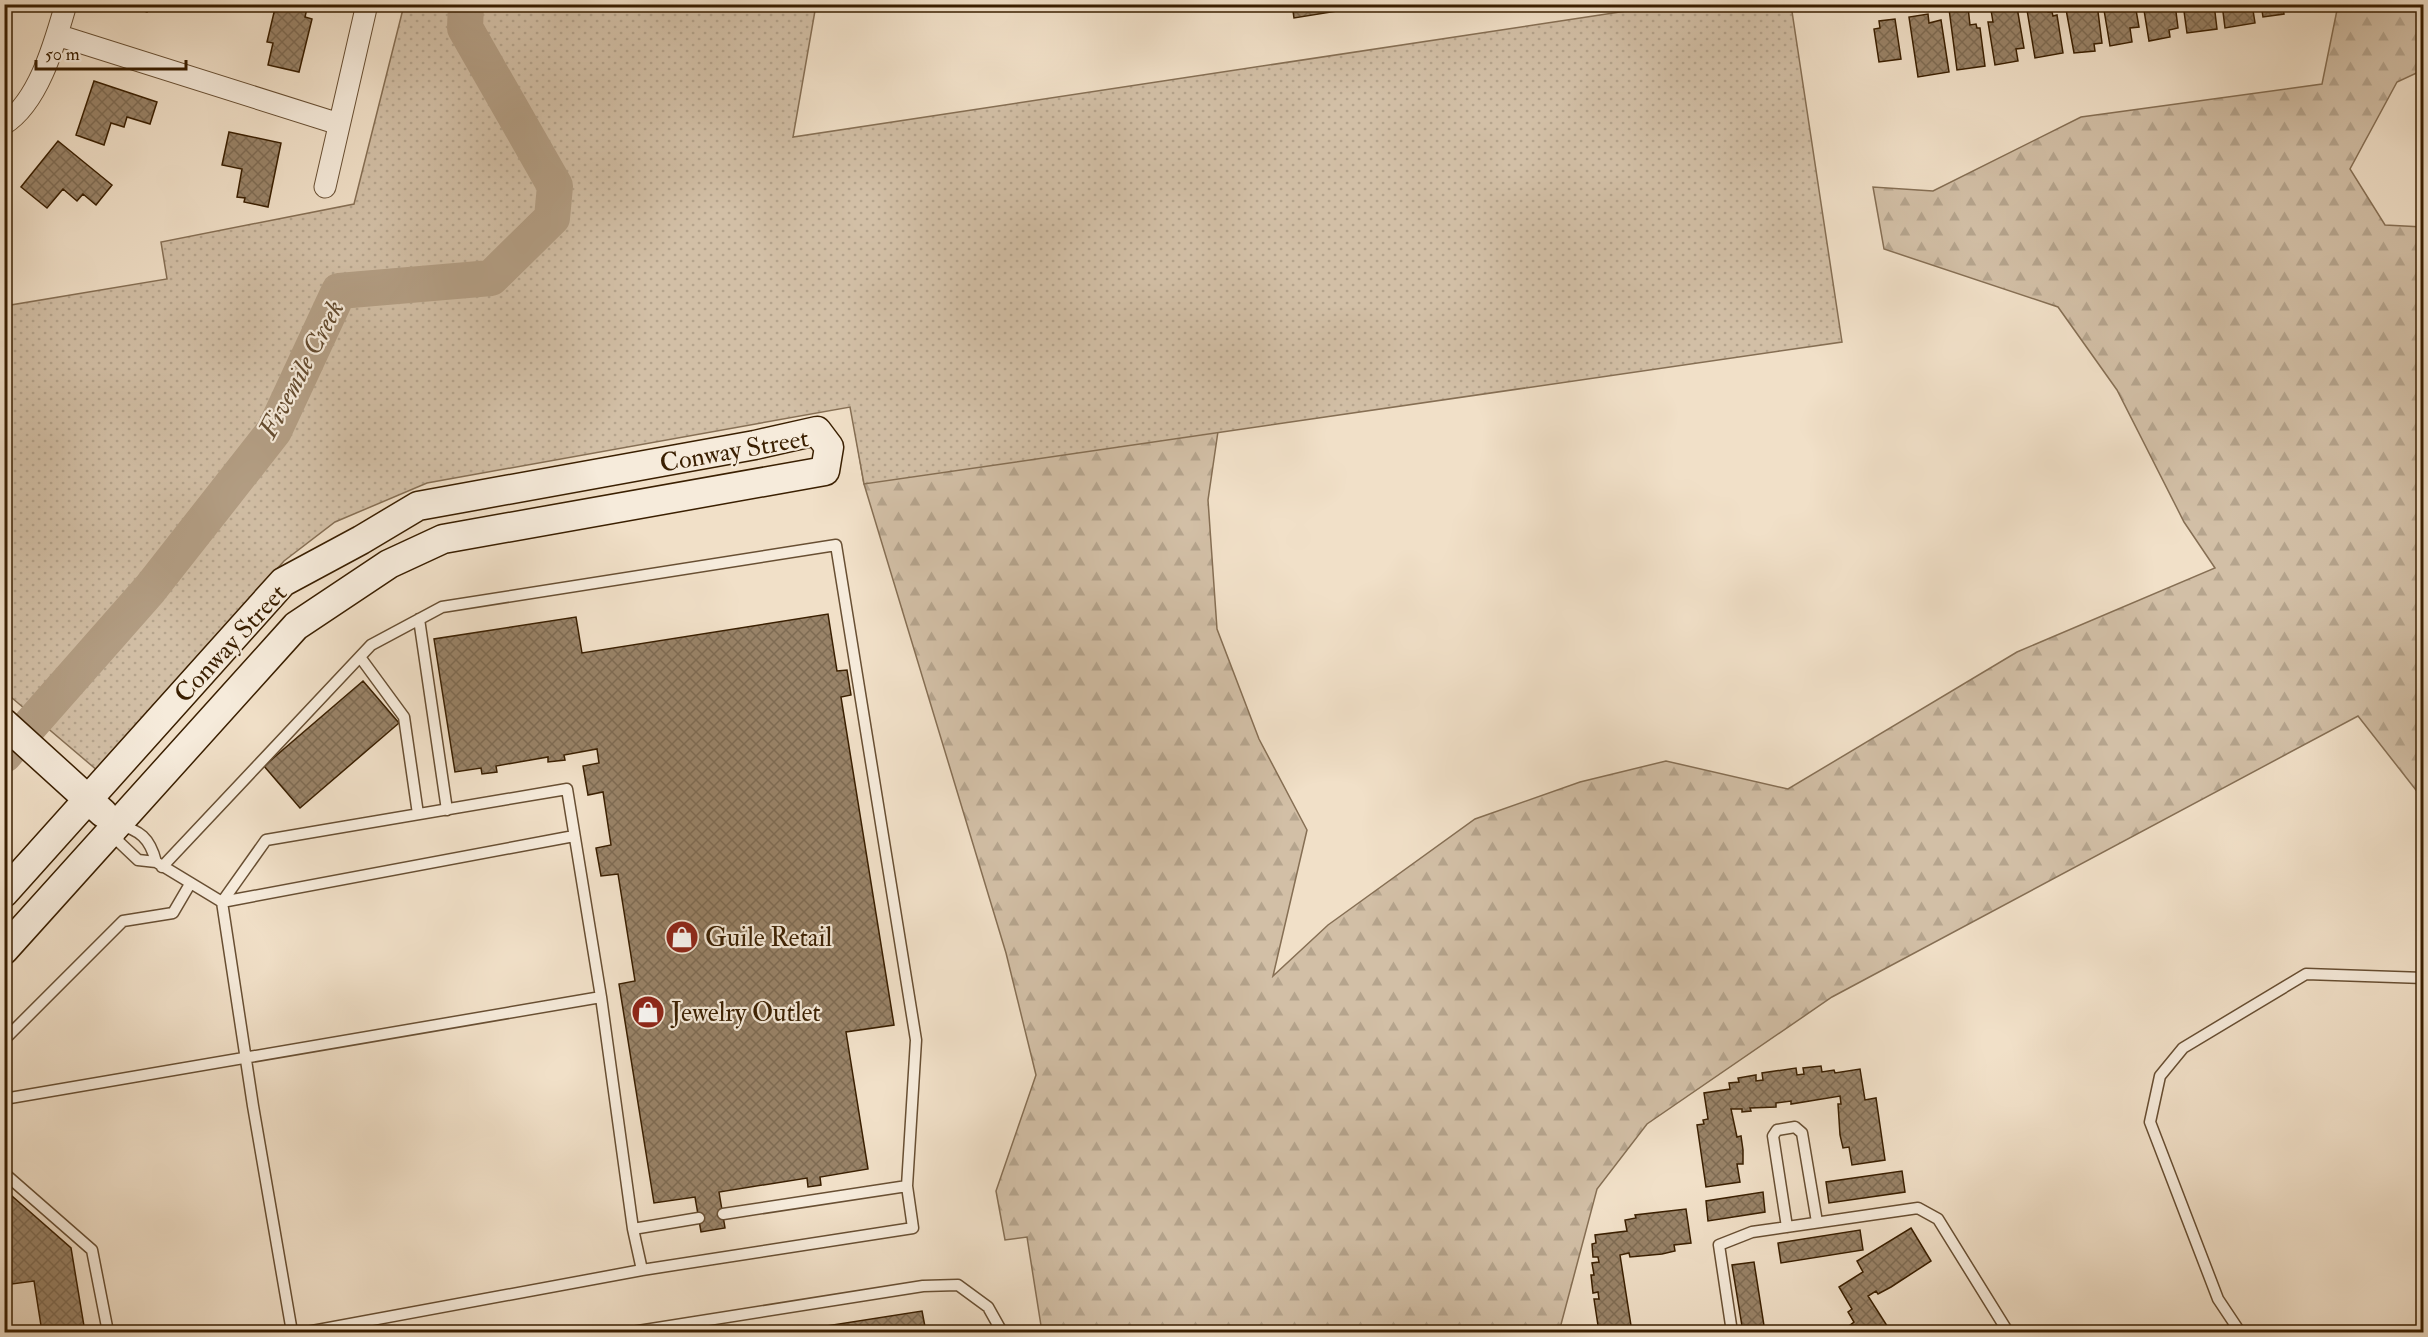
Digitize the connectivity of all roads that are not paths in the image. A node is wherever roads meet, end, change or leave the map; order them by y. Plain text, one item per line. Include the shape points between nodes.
1 (66, 4) edge
2 (367, 4) edge
3 (57, 35) junction
4 (4, 124) edge
5 (339, 124) junction
6 (325, 187) dead end
7 (419, 619) junction
8 (360, 657) junction
9 (4, 723) edge
10 (89, 800) junction
11 (447, 810) junction
12 (418, 814) junction
13 (116, 824) junction
14 (574, 836) junction
15 (159, 864) junction
16 (190, 884) junction
17 (4, 893) edge
18 (222, 902) junction
19 (4, 950) edge
20 (2424, 978) edge
21 (602, 997) junction
22 (4, 1040) edge
23 (246, 1058) junction
24 (4, 1099) edge
25 (4, 1173) edge
26 (908, 1186) junction
27 (723, 1214) dead end
28 (699, 1218) dead end
29 (1817, 1222) junction
30 (1787, 1227) junction
31 (633, 1229) junction
32 (642, 1270) junction
33 (108, 1332) edge
34 (292, 1332) edge
35 (307, 1332) edge
36 (632, 1332) edge
37 (1002, 1332) edge
38 (1732, 1332) edge
39 (2008, 1332) edge
40 (2240, 1332) edge

1 - 3 street
2 - 5 street
3 - 4 street via 33,94
3 - 5 street
5 - 6 street
7 - 8 lane via 371,645
7 - 11 lane
7 - 26 lane via 442,606 836,545 916,1040
8 - 12 lane via 404,717
8 - 15 lane
9 - 10 street
10 - 13 street
10 - 13 street, Conway Street via 283,582 418,506 817,431 829,447 825,471 443,539 389,564 296,626
10 - 17 street
11 - 12 lane
11 - 14 lane via 567,789
12 - 18 lane via 266,840
13 - 15 lane via 133,829 152,844
13 - 15 lane via 119,842 138,860
13 - 19 street
14 - 18 lane
14 - 21 lane
15 - 16 lane
16 - 18 lane
16 - 22 lane via 173,914 123,921
18 - 23 lane
20 - 40 lane via 2306,974 2182,1048 2160,1076 2150,1122 2218,1299
21 - 23 lane
21 - 31 lane
23 - 24 lane
23 - 34 lane
25 - 33 lane via 92,1250
26 - 27 lane
26 - 32 lane via 913,1228
28 - 31 lane
29 - 30 lane
29 - 30 lane via 1802,1133 1795,1127 1777,1130 1773,1136
29 - 39 lane via 1918,1208 1938,1219
30 - 38 lane via 1752,1232 1719,1245
31 - 32 lane
32 - 35 lane
36 - 37 lane via 923,1286 958,1285 988,1306

